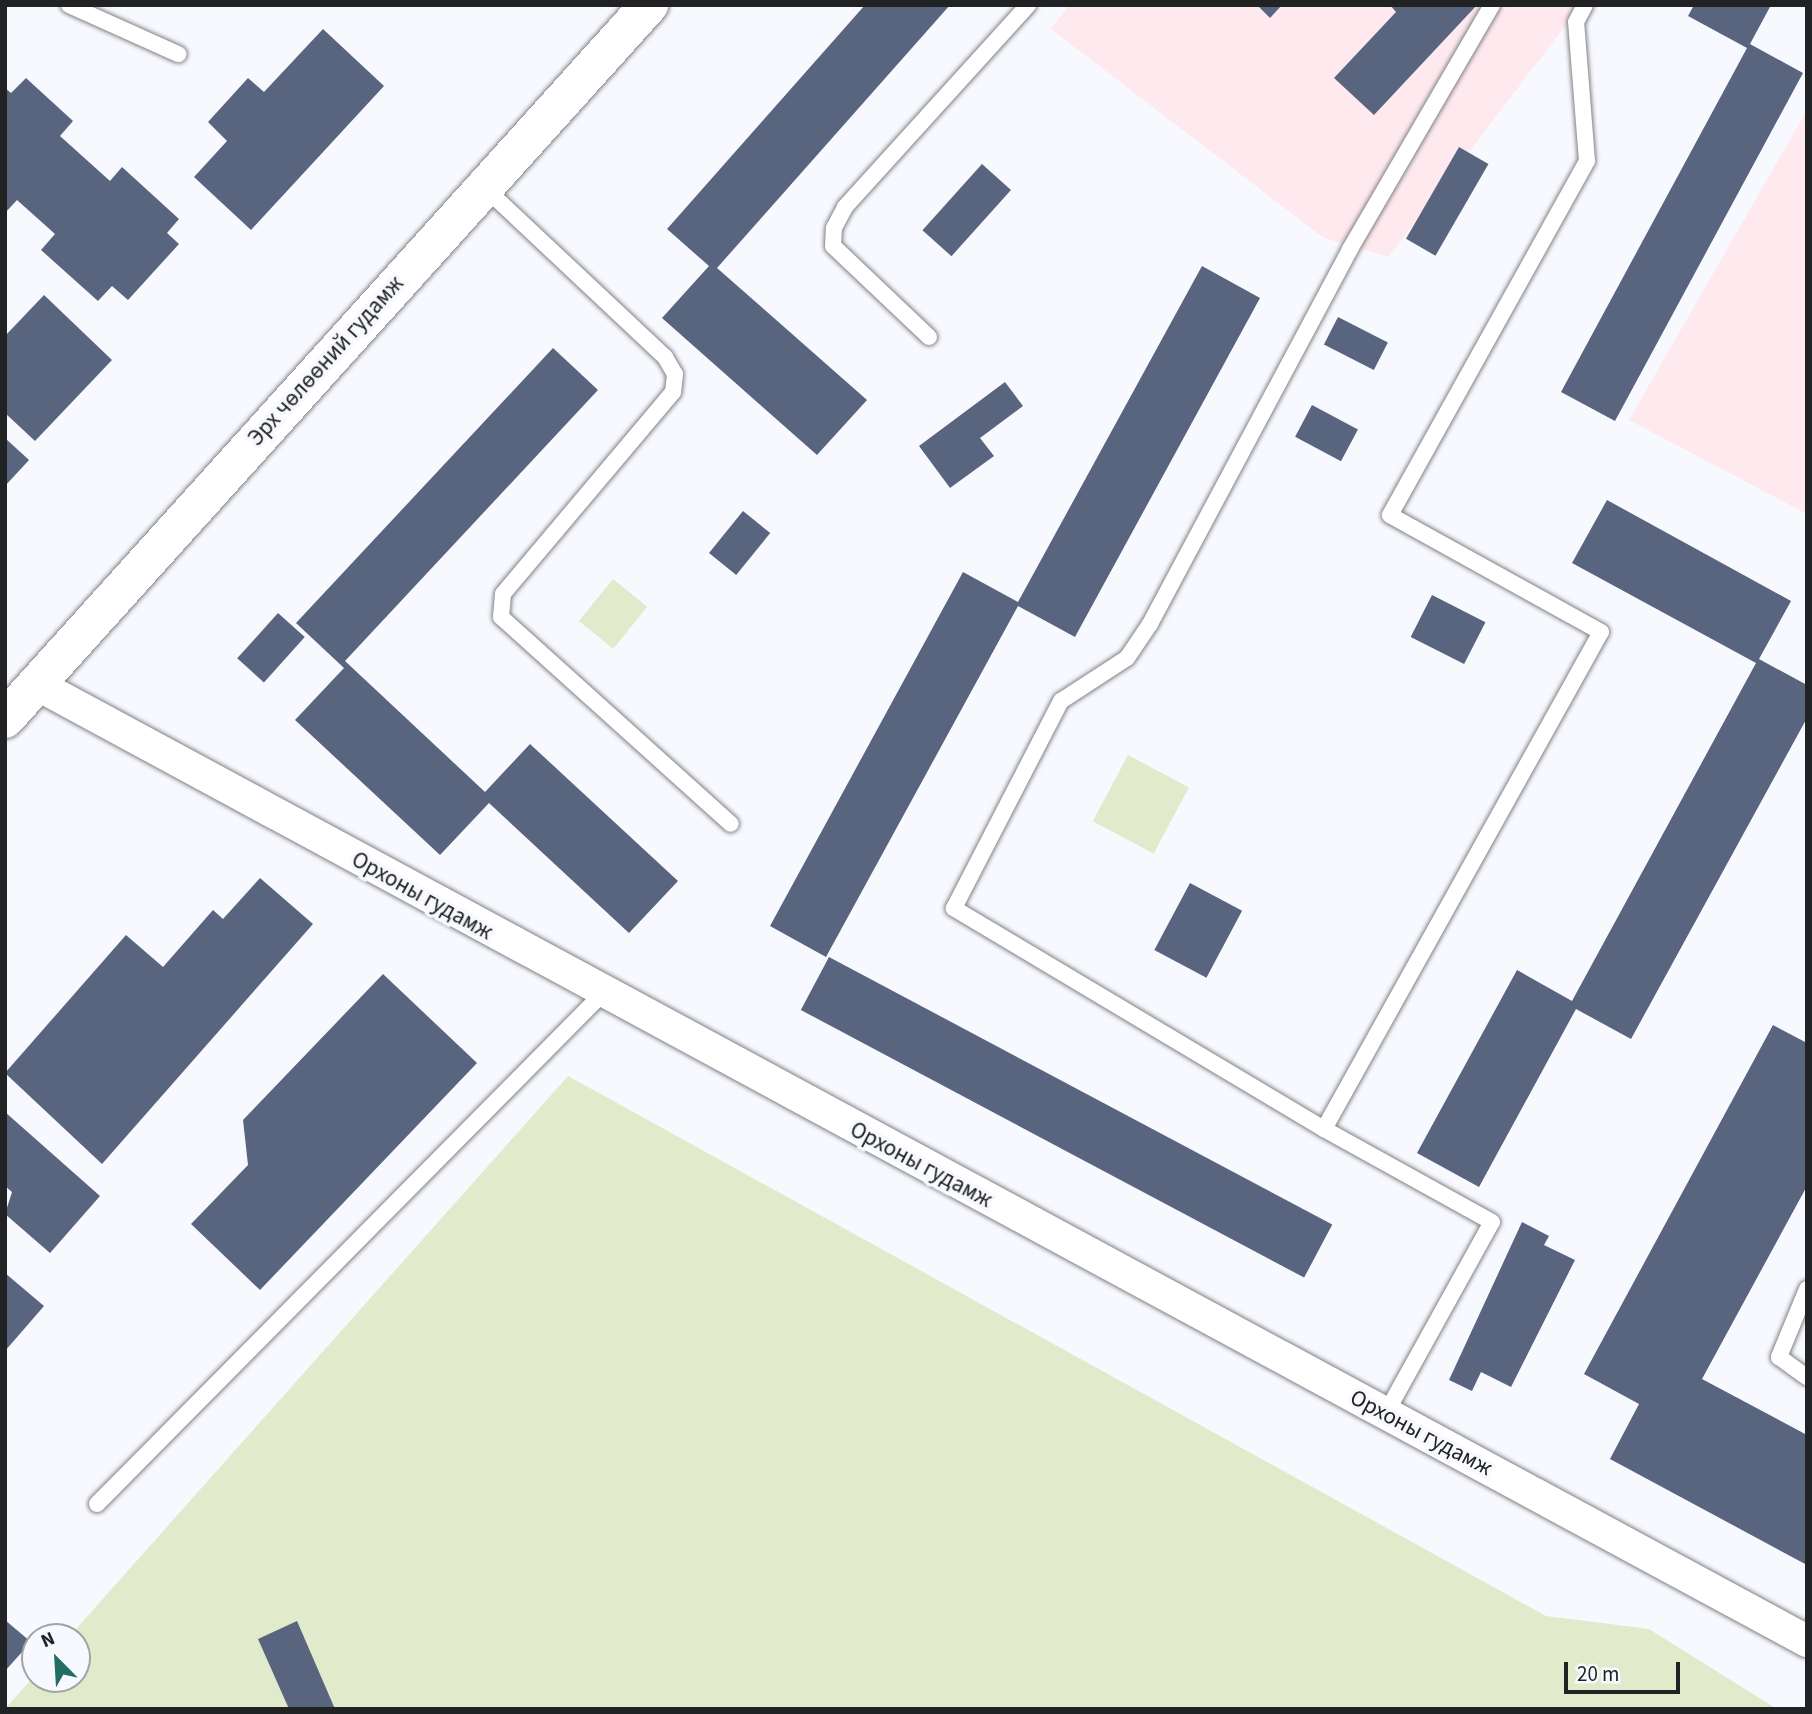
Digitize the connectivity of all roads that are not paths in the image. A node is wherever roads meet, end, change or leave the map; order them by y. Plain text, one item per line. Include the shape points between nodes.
1 (69, 5) edge
2 (649, 5) edge
3 (1028, 5) edge
4 (1492, 5) edge
5 (1585, 5) edge
6 (178, 54) dead end
7 (483, 186) junction
8 (929, 337) dead end
9 (37, 685) junction
10 (5, 719) edge
11 (730, 824) dead end
12 (602, 994) junction
13 (1324, 1129) junction
14 (1807, 1289) edge
15 (1807, 1377) edge
16 (1386, 1413) junction
17 (97, 1504) dead end
18 (1807, 1641) edge

1 - 6 lane
2 - 7 main road, Эрх чөлөөний гудамж
3 - 8 lane via 834,228 833,246
4 - 13 lane via 1350,249 1150,624 1126,658 1061,701 954,908
5 - 13 lane via 1576,22 1587,161 1390,515 1601,632
7 - 9 main road, Эрх чөлөөний гудамж
7 - 11 lane via 665,357 675,374 673,392 503,594 501,617
9 - 10 main road, Эрх чөлөөний гудамж
9 - 12 street, Орхоны гудамж
12 - 16 street, Орхоны гудамж
12 - 17 lane
13 - 16 lane via 1492,1222
14 - 15 lane via 1779,1357
16 - 18 street, Орхоны гудамж

